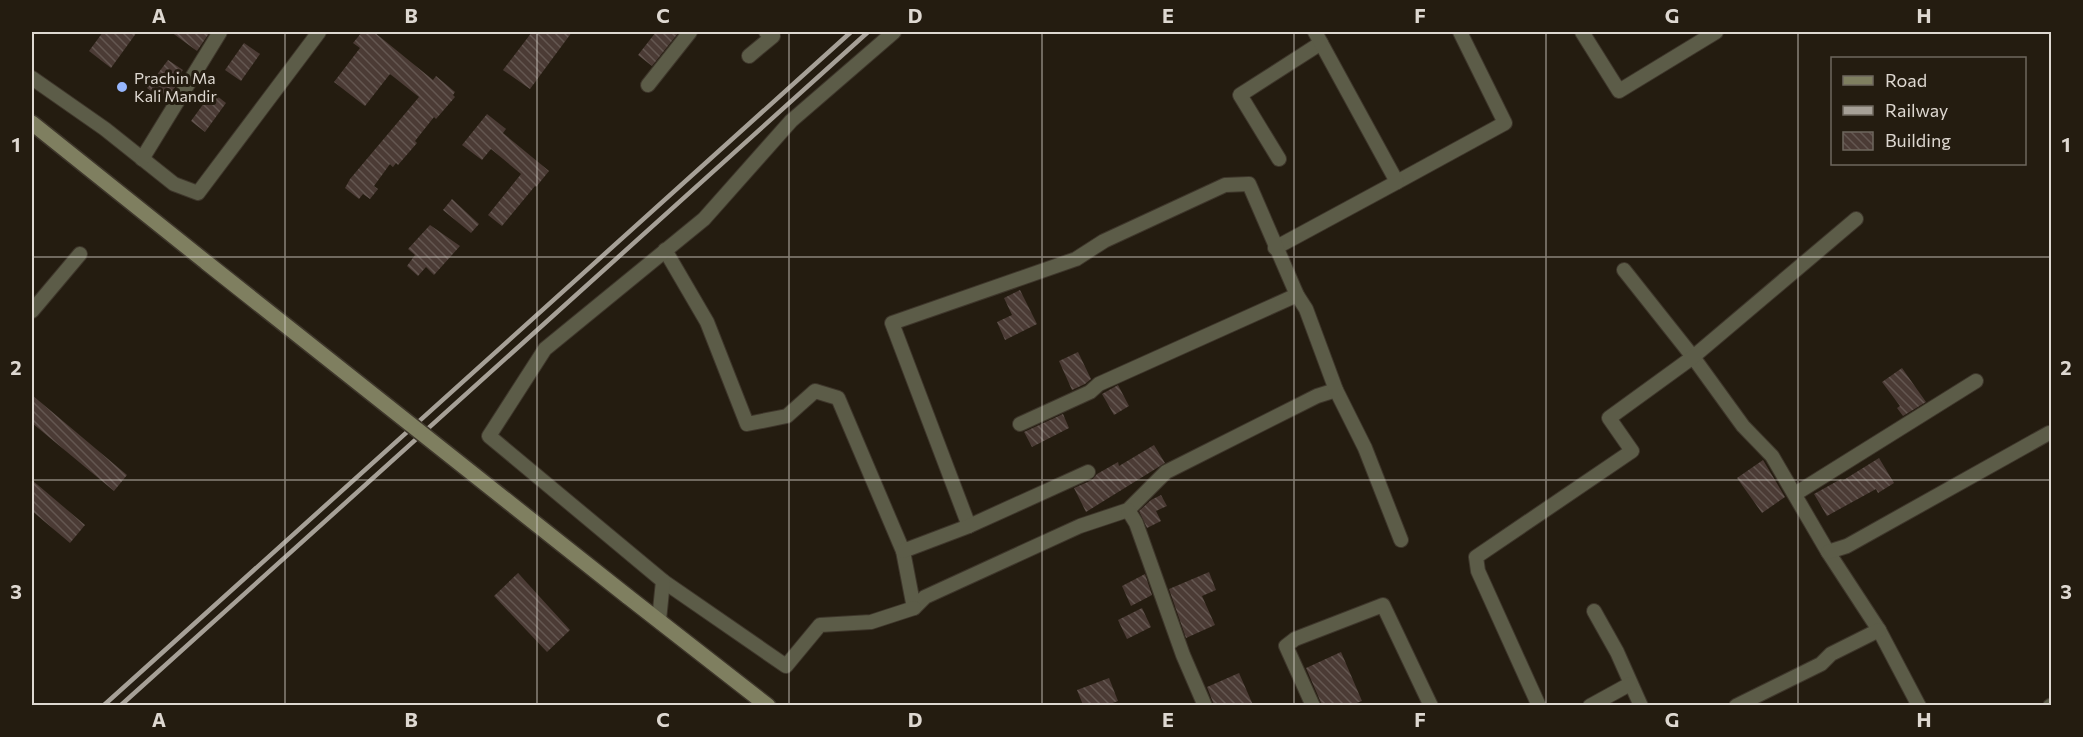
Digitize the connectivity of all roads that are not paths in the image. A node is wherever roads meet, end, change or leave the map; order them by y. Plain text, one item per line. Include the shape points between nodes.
1 (220, 32) edge
2 (320, 32) edge
3 (690, 32) edge
4 (766, 32) edge
5 (894, 32) edge
6 (1460, 32) edge
7 (1582, 32) edge
8 (1716, 32) edge
9 (1318, 37) edge
10 (749, 56) dead end
11 (32, 78) edge
12 (648, 85) dead end
13 (32, 123) edge
14 (142, 159) junction
15 (1279, 159) dead end
16 (1397, 182) junction
17 (1856, 219) dead end
18 (1275, 248) junction
19 (665, 250) junction
20 (80, 254) dead end
21 (1624, 270) dead end
22 (1297, 296) junction
23 (32, 311) edge
24 (1693, 357) junction
25 (1976, 381) dead end
26 (1336, 390) junction
27 (1020, 424) dead end
28 (2049, 433) dead end
29 (1088, 472) dead end
30 (1795, 494) junction
31 (1128, 510) junction
32 (969, 526) junction
33 (1401, 540) dead end
34 (903, 550) junction
35 (1828, 552) junction
36 (663, 581) junction
37 (914, 608) junction
38 (1594, 611) dead end
39 (659, 620) junction
40 (1879, 630) junction
41 (1630, 684) junction
42 (768, 705) edge
43 (1205, 705) edge
44 (1313, 705) edge
45 (1431, 705) edge
46 (1539, 705) edge
47 (1590, 705) edge
48 (1641, 705) edge
49 (1736, 705) edge
50 (1919, 705) edge

1 - 14 street
2 - 14 street via 198,193 174,184
3 - 12 street
4 - 10 street via 773,36
5 - 19 street via 791,121 704,219
6 - 16 street via 1505,123
7 - 8 street via 1619,91
9 - 15 street via 1240,95
9 - 16 street
11 - 14 street
13 - 39 main road, bridge
16 - 18 street
17 - 24 street
18 - 22 street
18 - 32 street via 1249,184 1225,185 1104,241 1076,259 892,323
19 - 34 street via 707,322 747,424 787,416 815,391 838,398
19 - 36 street via 546,349 489,436
20 - 23 street
21 - 24 street
22 - 26 street via 1306,309
22 - 27 street via 1099,384 1090,392
24 - 30 street via 1743,426 1772,456
24 - 46 street via 1610,418 1632,451 1476,557 1478,572
25 - 30 street
26 - 31 street via 1166,471
26 - 33 street via 1365,448
28 - 35 street via 1847,546
29 - 32 street
30 - 35 street
31 - 37 street via 1080,526 935,592
31 - 43 street
32 - 34 street
34 - 37 street
35 - 40 street
36 - 37 street via 786,666 820,625 871,622
36 - 39 street
38 - 41 street
39 - 42 main road
40 - 49 street via 1831,654 1821,664
40 - 50 street
41 - 47 street
41 - 48 street
44 - 45 street via 1286,646 1294,639 1383,605

